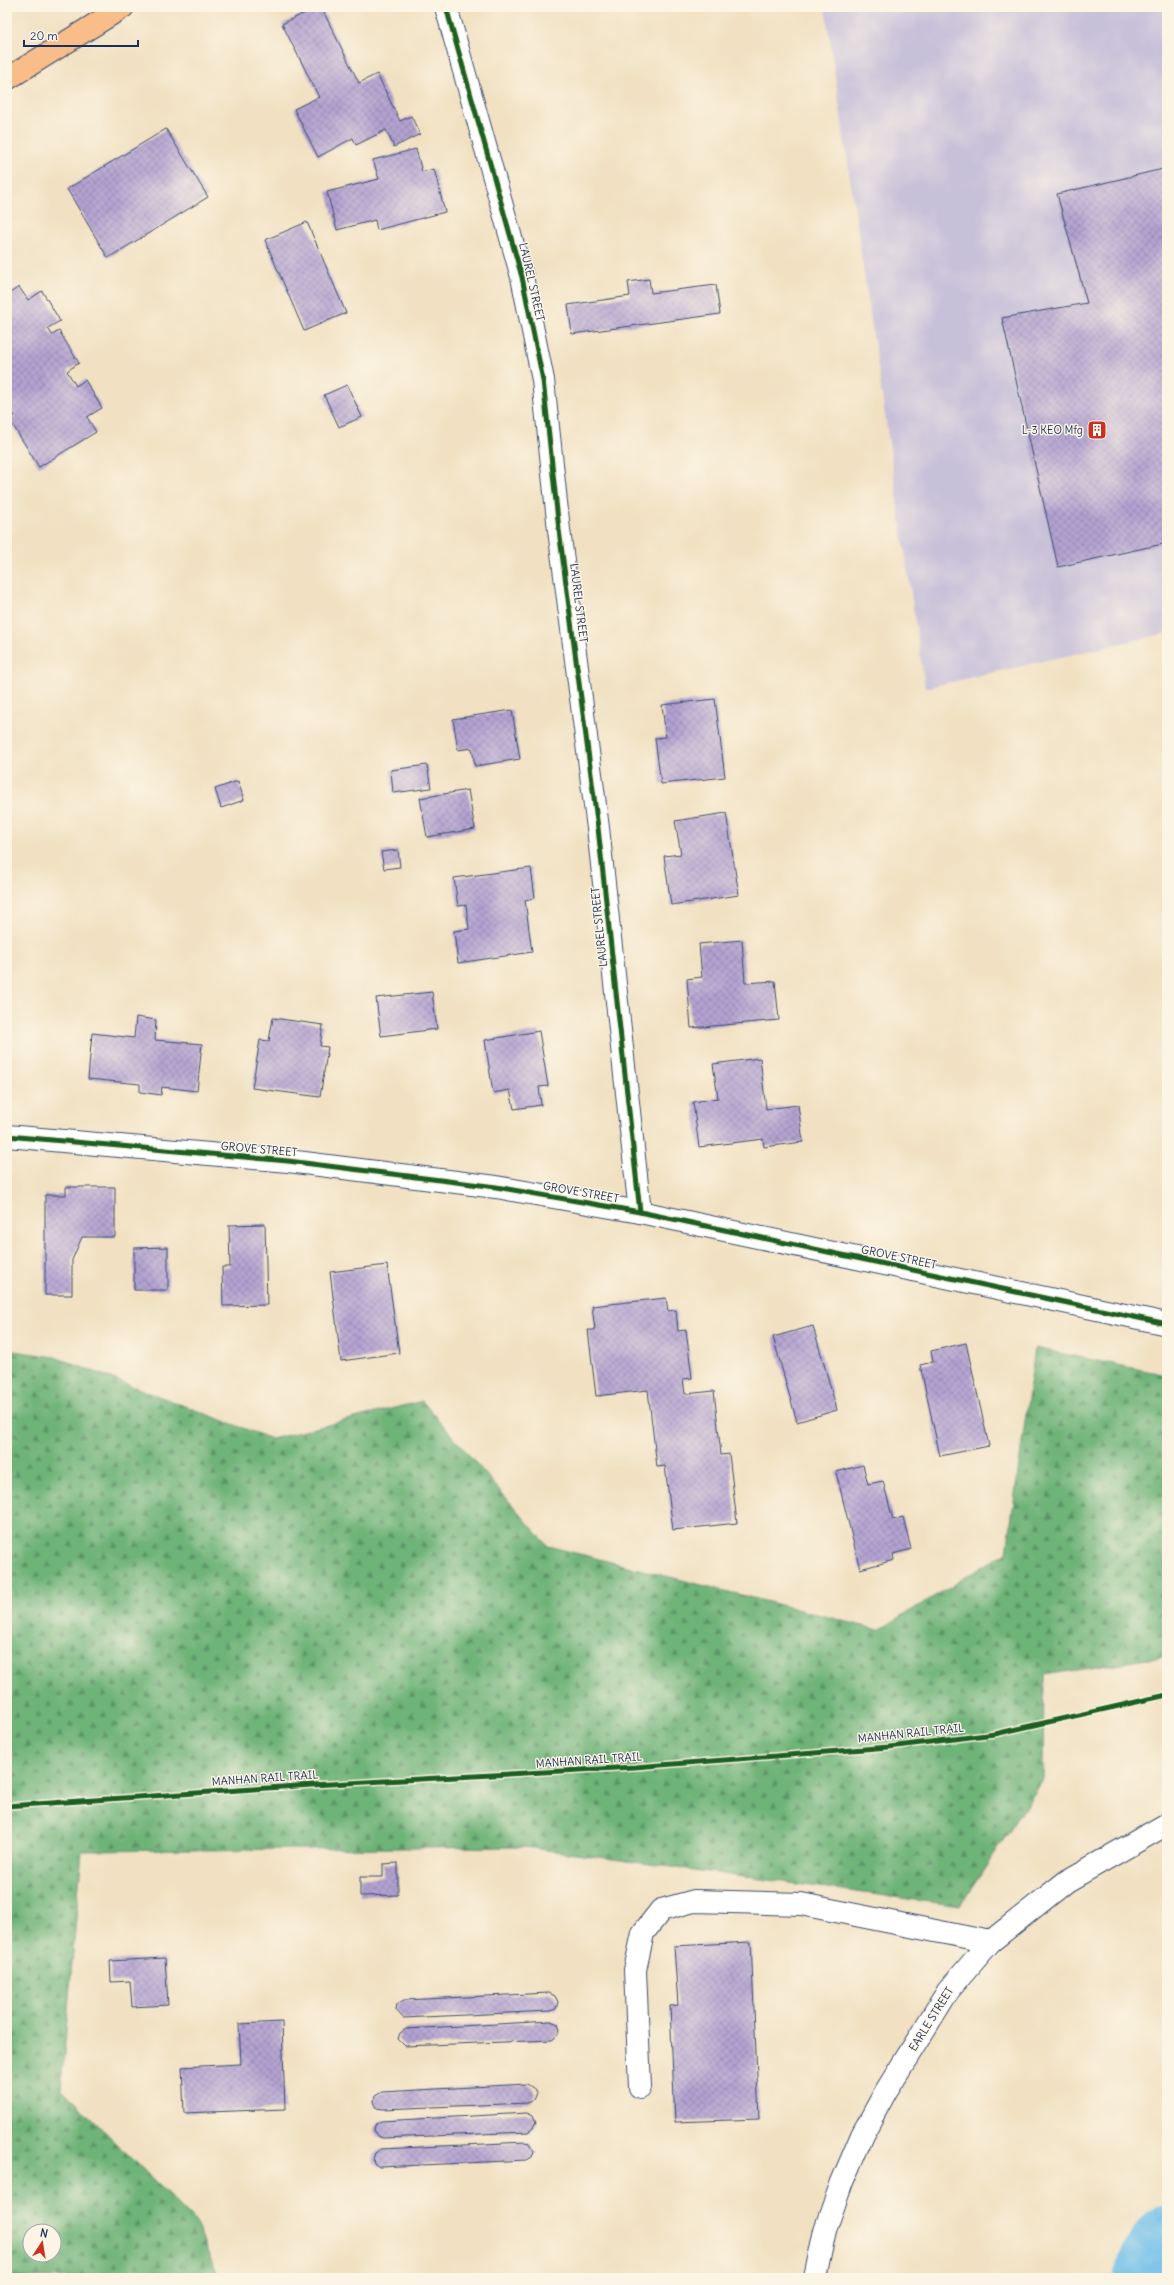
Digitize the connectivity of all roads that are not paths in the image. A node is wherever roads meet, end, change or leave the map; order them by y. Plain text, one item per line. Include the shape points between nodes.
1 (446, 7) edge
2 (110, 10) edge
3 (7, 80) edge
4 (7, 1136) edge
5 (640, 1212) junction
6 (1167, 1324) edge
7 (1167, 1824) edge
8 (990, 1942) junction
9 (640, 2087) dead end
10 (815, 2278) edge

1 - 5 street, LAUREL STREET via 522,277 543,380 559,530 598,828
2 - 3 main road
4 - 5 street, GROVE STREET via 288,1161 496,1187
5 - 6 street, GROVE STREET
7 - 8 street, EARLE STREET via 1067,1881
8 - 9 street via 801,1904 694,1900 661,1910 643,1933 635,1970
8 - 10 street, EARLE STREET via 948,1991 886,2091 862,2136 825,2230

